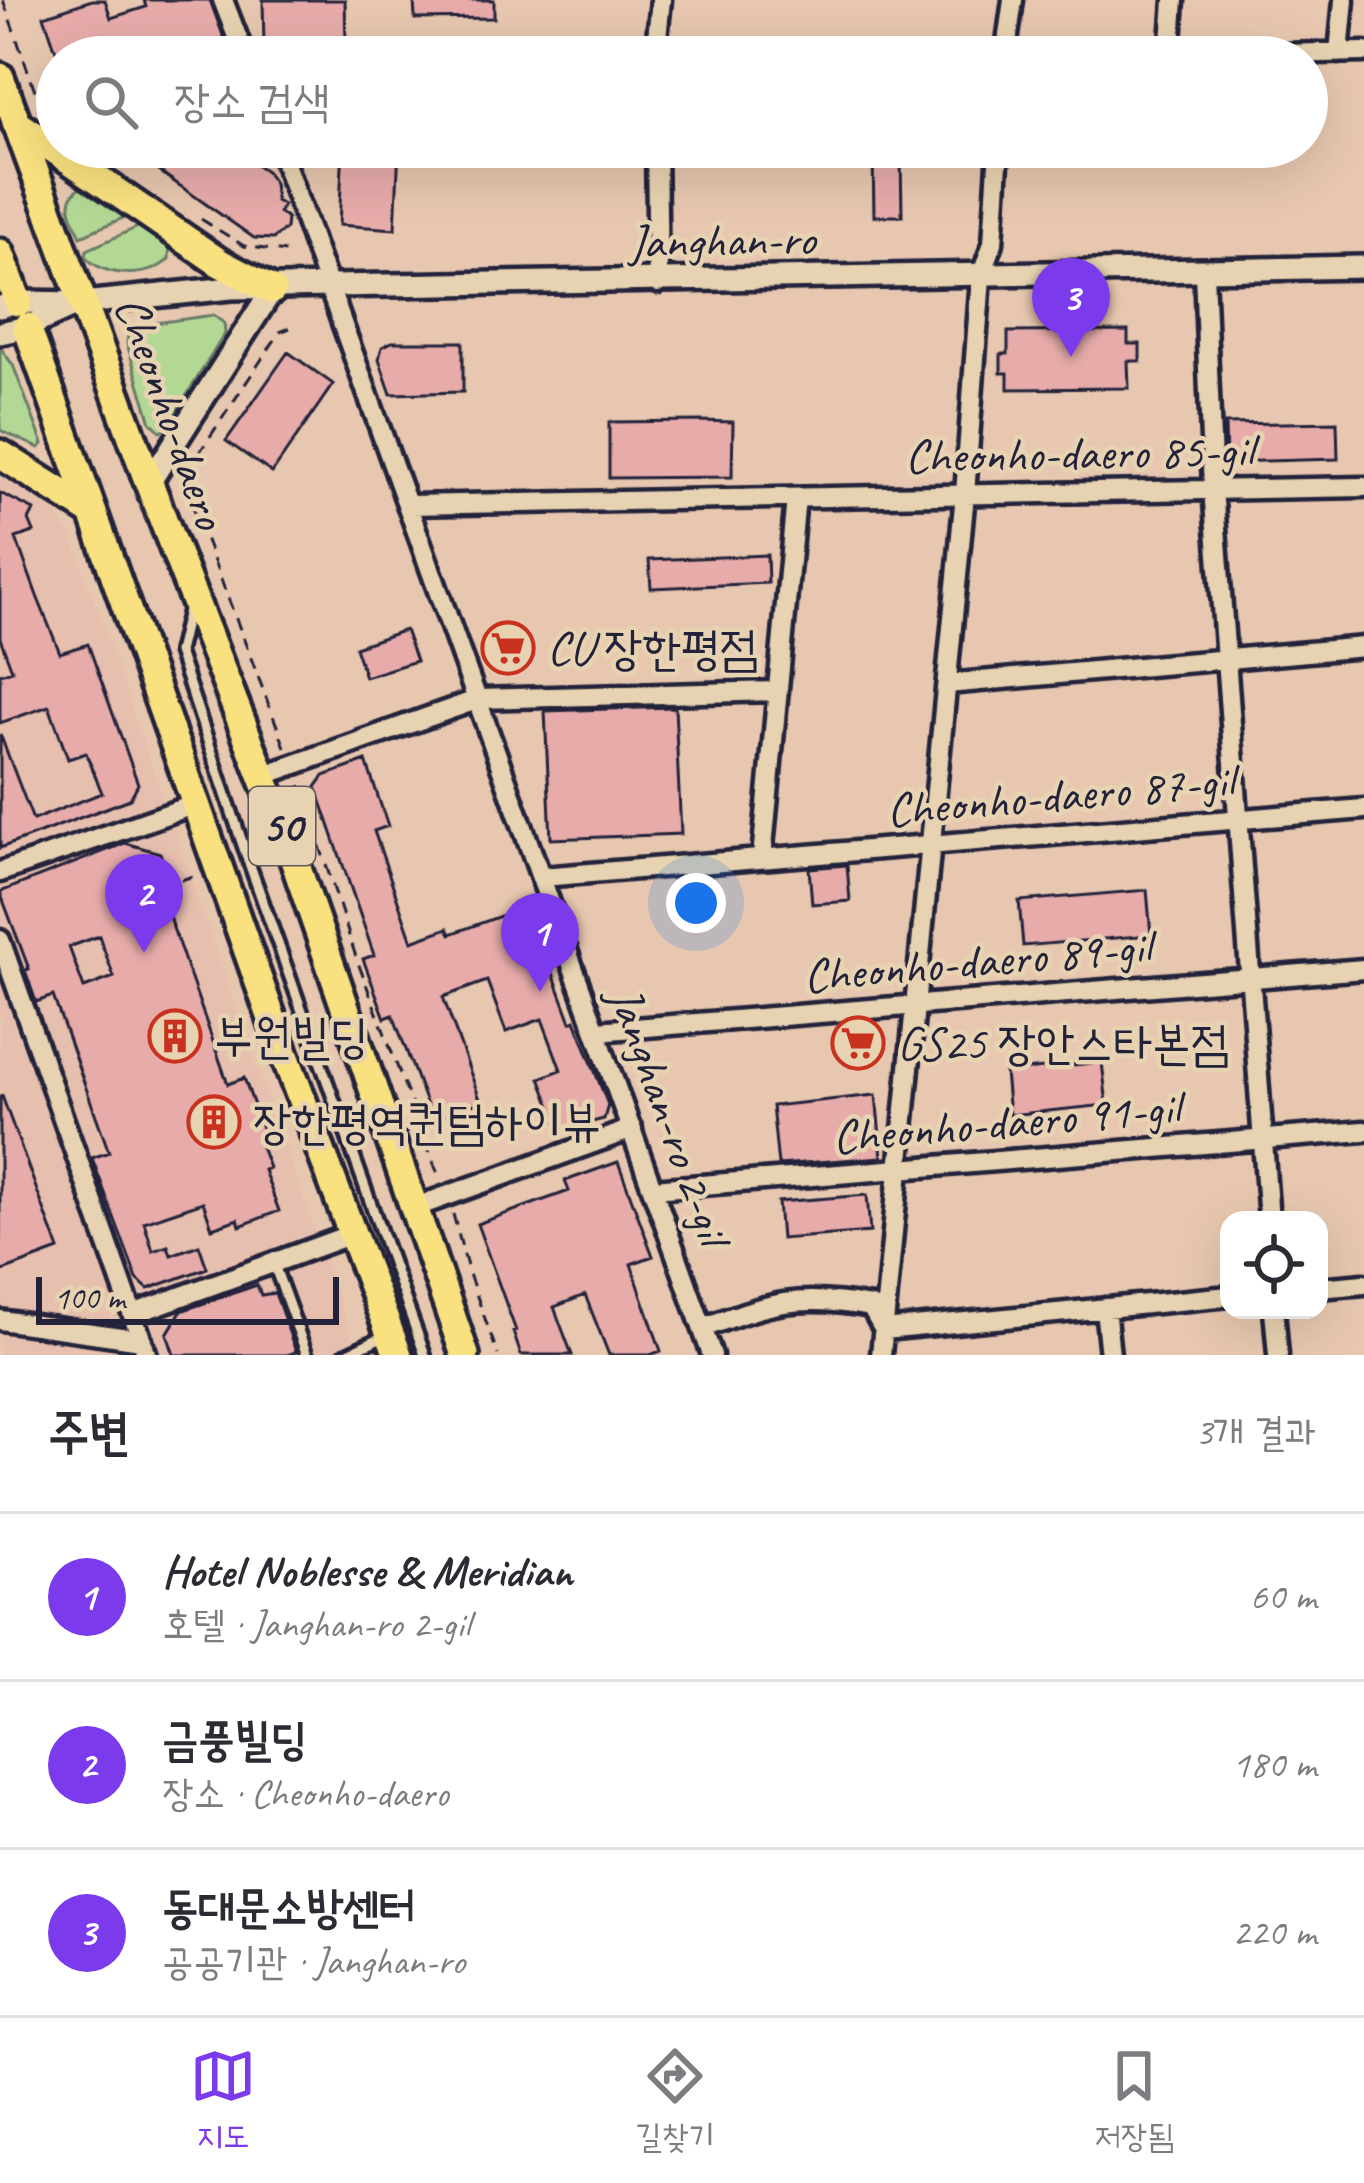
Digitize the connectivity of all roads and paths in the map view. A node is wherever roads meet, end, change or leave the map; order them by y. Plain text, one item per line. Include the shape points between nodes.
1 (3, 0) edge
2 (223, 0) edge
3 (661, 0) edge
4 (1013, 0) edge
5 (1174, 0) edge
6 (1344, 0) edge
7 (237, 36) edge
8 (657, 36) edge
9 (1008, 36) edge
10 (1171, 36) edge
11 (1364, 52) edge
12 (1328, 53) edge
13 (1339, 53) junction
14 (0, 77) edge
15 (36, 93) edge
16 (16, 123) junction
17 (36, 137) edge
18 (82, 168) edge
19 (287, 168) edge
20 (656, 168) edge
21 (998, 168) edge
22 (244, 246) dead end
23 (285, 252) dead end
24 (0, 253) edge
25 (1364, 267) edge
26 (1204, 272) junction
27 (981, 277) junction
28 (658, 283) junction
29 (333, 289) junction
30 (272, 290) junction
31 (83, 302) junction
32 (11, 317) edge
33 (290, 328) dead end
34 (0, 454) edge
35 (148, 483) junction
36 (1364, 487) edge
37 (1213, 489) junction
38 (965, 494) junction
39 (796, 498) junction
40 (410, 505) junction
41 (102, 513) junction
42 (192, 595) junction
43 (1364, 647) edge
44 (1226, 658) junction
45 (946, 684) junction
46 (778, 691) junction
47 (479, 699) junction
48 (291, 752) dead end
49 (262, 776) junction
50 (301, 776) dead end
51 (196, 804) junction
52 (1364, 808) edge
53 (1238, 819) junction
54 (932, 844) junction
55 (762, 858) junction
56 (0, 872) edge
57 (542, 877) junction
58 (0, 940) edge
59 (1364, 969) edge
60 (1252, 978) junction
61 (916, 1005) junction
62 (597, 1031) junction
63 (283, 1050) junction
64 (632, 1130) junction
65 (1364, 1131) edge
66 (1265, 1140) junction
67 (900, 1171) junction
68 (440, 1178) dead end
69 (653, 1189) junction
70 (416, 1208) junction
71 (1269, 1211) edge
72 (453, 1213) dead end
73 (352, 1234) junction
74 (273, 1262) junction
75 (1364, 1285) edge
76 (1328, 1287) edge
77 (1220, 1297) edge
78 (1105, 1308) junction
79 (133, 1314) junction
80 (1275, 1319) edge
81 (0, 1320) edge
82 (703, 1328) junction
83 (884, 1330) junction
84 (394, 1344) edge
85 (145, 1347) edge
86 (307, 1355) edge
87 (344, 1355) edge
88 (425, 1355) edge
89 (465, 1355) edge
90 (498, 1355) edge
91 (712, 1355) edge
92 (881, 1355) edge
93 (1110, 1355) edge
94 (1278, 1355) edge

1 - 15 path
2 - 7 street
3 - 8 street
4 - 9 street
5 - 10 street
6 - 13 street
11 - 13 street
12 - 13 street
14 - 16 main road, Cheonho-daero / 50
16 - 17 main road
16 - 31 main road, Cheonho-daero / 50
18 - 30 main road
19 - 29 street, Janghan-ro 2-gil
20 - 28 street
21 - 27 street via 993,243
22 - 23 path
24 - 32 main road, 50
25 - 26 street, Janghan-ro
26 - 27 street, Janghan-ro
26 - 37 street
27 - 28 street, Janghan-ro
27 - 38 street
28 - 29 street, Janghan-ro
29 - 30 street, Janghan-ro
29 - 40 street, Janghan-ro 2-gil
30 - 31 street, Janghan-ro
30 - 35 street
31 - 32 street, Janghan-ro
31 - 35 main road, Cheonho-daero / 50
32 - 41 main road, 50
33 - 48 path via 184,483
34 - 41 main road
35 - 42 main road, Cheonho-daero / 50
36 - 37 street, Cheonho-daero 85-gil
37 - 38 street, Cheonho-daero 85-gil
37 - 44 street
38 - 39 street, Cheonho-daero 85-gil
38 - 45 street
39 - 40 street, Cheonho-daero 85-gil
39 - 46 street
40 - 47 street, Janghan-ro 2-gil
41 - 51 main road, 50
41 - 63 lane via 285,1024
42 - 49 main road, Cheonho-daero / 50
42 - 88 lane via 178,652
43 - 44 street
44 - 45 street
44 - 53 street
45 - 54 street
46 - 47 street
46 - 55 street
47 - 49 street
47 - 57 street, Janghan-ro 2-gil
49 - 70 main road, Cheonho-daero / 50
50 - 68 path via 357,959
51 - 56 street
51 - 63 main road, 50
52 - 53 street, Cheonho-daero 87-gil
53 - 54 street, Cheonho-daero 87-gil
53 - 60 street
54 - 55 street, Cheonho-daero 87-gil
54 - 61 street
55 - 57 street, Cheonho-daero 87-gil
57 - 62 street, Janghan-ro 2-gil
58 - 79 street
59 - 60 street, Cheonho-daero 89-gil
60 - 61 street, Cheonho-daero 89-gil
60 - 66 street
61 - 62 street, Cheonho-daero 89-gil
61 - 67 street
62 - 64 street, Janghan-ro 2-gil
63 - 73 main road, 50
64 - 69 street, Janghan-ro 2-gil
64 - 70 street
65 - 66 street, Cheonho-daero 91-gil
66 - 67 street, Cheonho-daero 91-gil
66 - 71 street
67 - 69 street, Cheonho-daero 91-gil
67 - 83 street
69 - 82 street, Janghan-ro 2-gil
70 - 89 main road, Cheonho-daero / 50
72 - 90 path
73 - 74 street
73 - 84 main road, 50
74 - 79 street
74 - 86 lane
75 - 76 street
77 - 78 street
78 - 83 street
78 - 93 street
79 - 85 street
80 - 94 street
81 - 85 street
82 - 83 street via 766,1304 803,1300 872,1307
82 - 91 street, Janghan-ro 2-gil
83 - 92 street
84 - 87 lane

